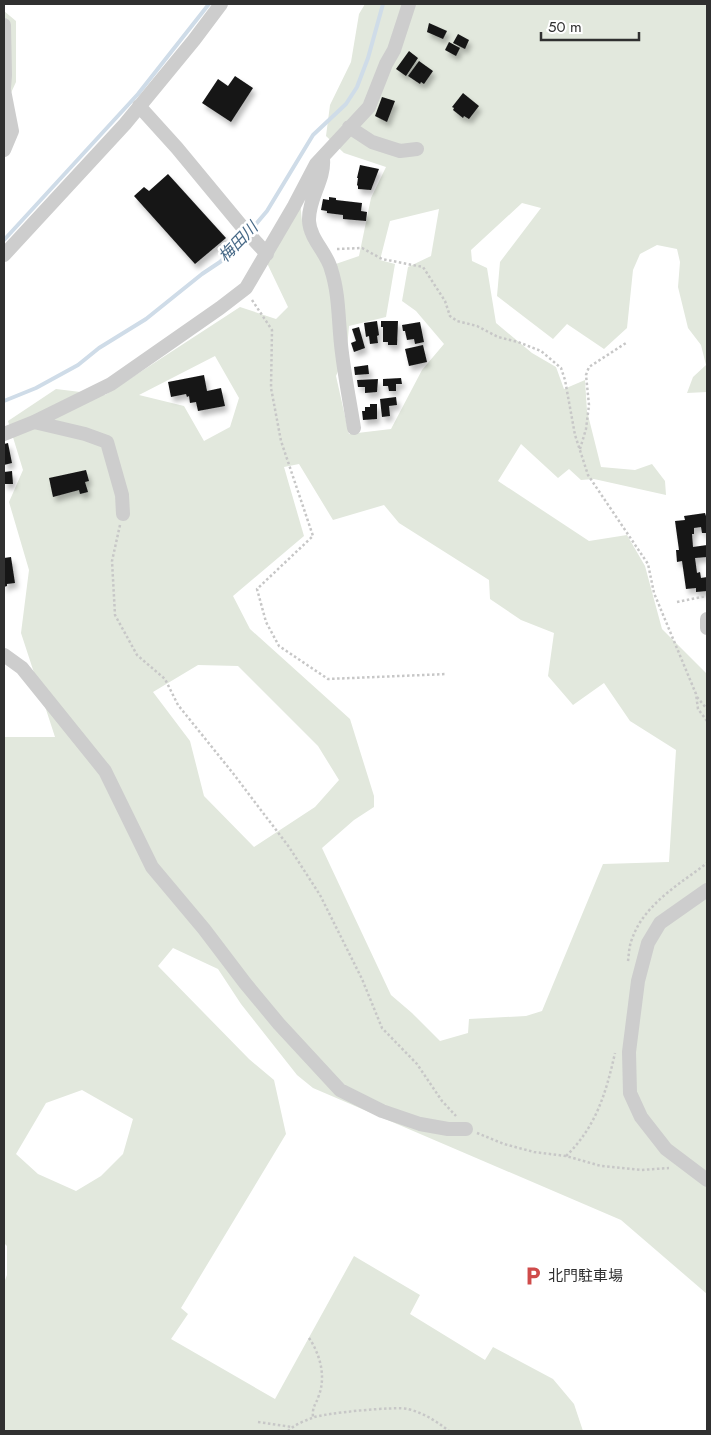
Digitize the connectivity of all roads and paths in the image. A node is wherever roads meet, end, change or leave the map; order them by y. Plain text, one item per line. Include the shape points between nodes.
1 (221, 4) edge
2 (409, 4) edge
3 (4, 25) edge
4 (4, 89) edge
5 (139, 106) junction
6 (349, 127) junction
7 (417, 149) dead end
8 (4, 150) edge
9 (323, 156) junction
10 (343, 249) dead end
11 (267, 254) junction
12 (4, 256) edge
13 (242, 290) junction
14 (626, 344) dead end
15 (34, 422) junction
16 (354, 428) dead end
17 (4, 434) edge
18 (580, 450) junction
19 (123, 514) joint
20 (707, 596) edge
21 (677, 602) dead end
22 (707, 619) edge
23 (707, 628) edge
24 (4, 655) edge
25 (448, 674) dead end
26 (696, 694) junction
27 (707, 709) edge
28 (707, 721) edge
29 (707, 890) edge
30 (466, 1128) junction
31 (668, 1168) dead end
32 (707, 1180) edge
33 (309, 1338) dead end
34 (313, 1417) junction
35 (258, 1422) dead end
36 (292, 1427) junction
37 (288, 1431) edge
38 (449, 1431) edge

1 - 5 street
2 - 6 street via 394,50 369,107
3 - 4 street
4 - 8 street via 12,131
5 - 11 street
5 - 12 street
6 - 7 street via 372,142 400,151
6 - 9 street
9 - 11 street
9 - 16 street via 324,166 309,207 309,224 331,268
10 - 18 path via 362,248 382,259 423,267 445,301 450,316 457,321 541,351 561,368
11 - 13 street
13 - 15 street via 111,384
13 - 25 path via 257,304 272,330 271,388 281,440 313,536 257,590 274,638 279,646 328,679
14 - 18 path via 589,366 586,375 589,405
15 - 17 street
15 - 19 street via 107,442 120,487
18 - 26 path via 588,475 648,564 654,593
19 - 30 path via 112,561 115,615 136,655 164,679 178,705 289,848 320,895 362,979 382,1028 417,1064 442,1101
20 - 21 path
22 - 23 street
24 - 30 street via 22,668 105,771 152,867 279,1024 340,1090 382,1111 420,1124 448,1129
26 - 27 path
26 - 28 path via 698,709
29 - 32 street via 660,923 648,943 638,981 629,1052 630,1094 641,1117 666,1149
30 - 31 path via 504,1144 601,1166 641,1170
33 - 34 path via 322,1374 322,1386 312,1409
34 - 36 path
34 - 38 path via 406,1408 429,1416
35 - 36 path
36 - 37 path

